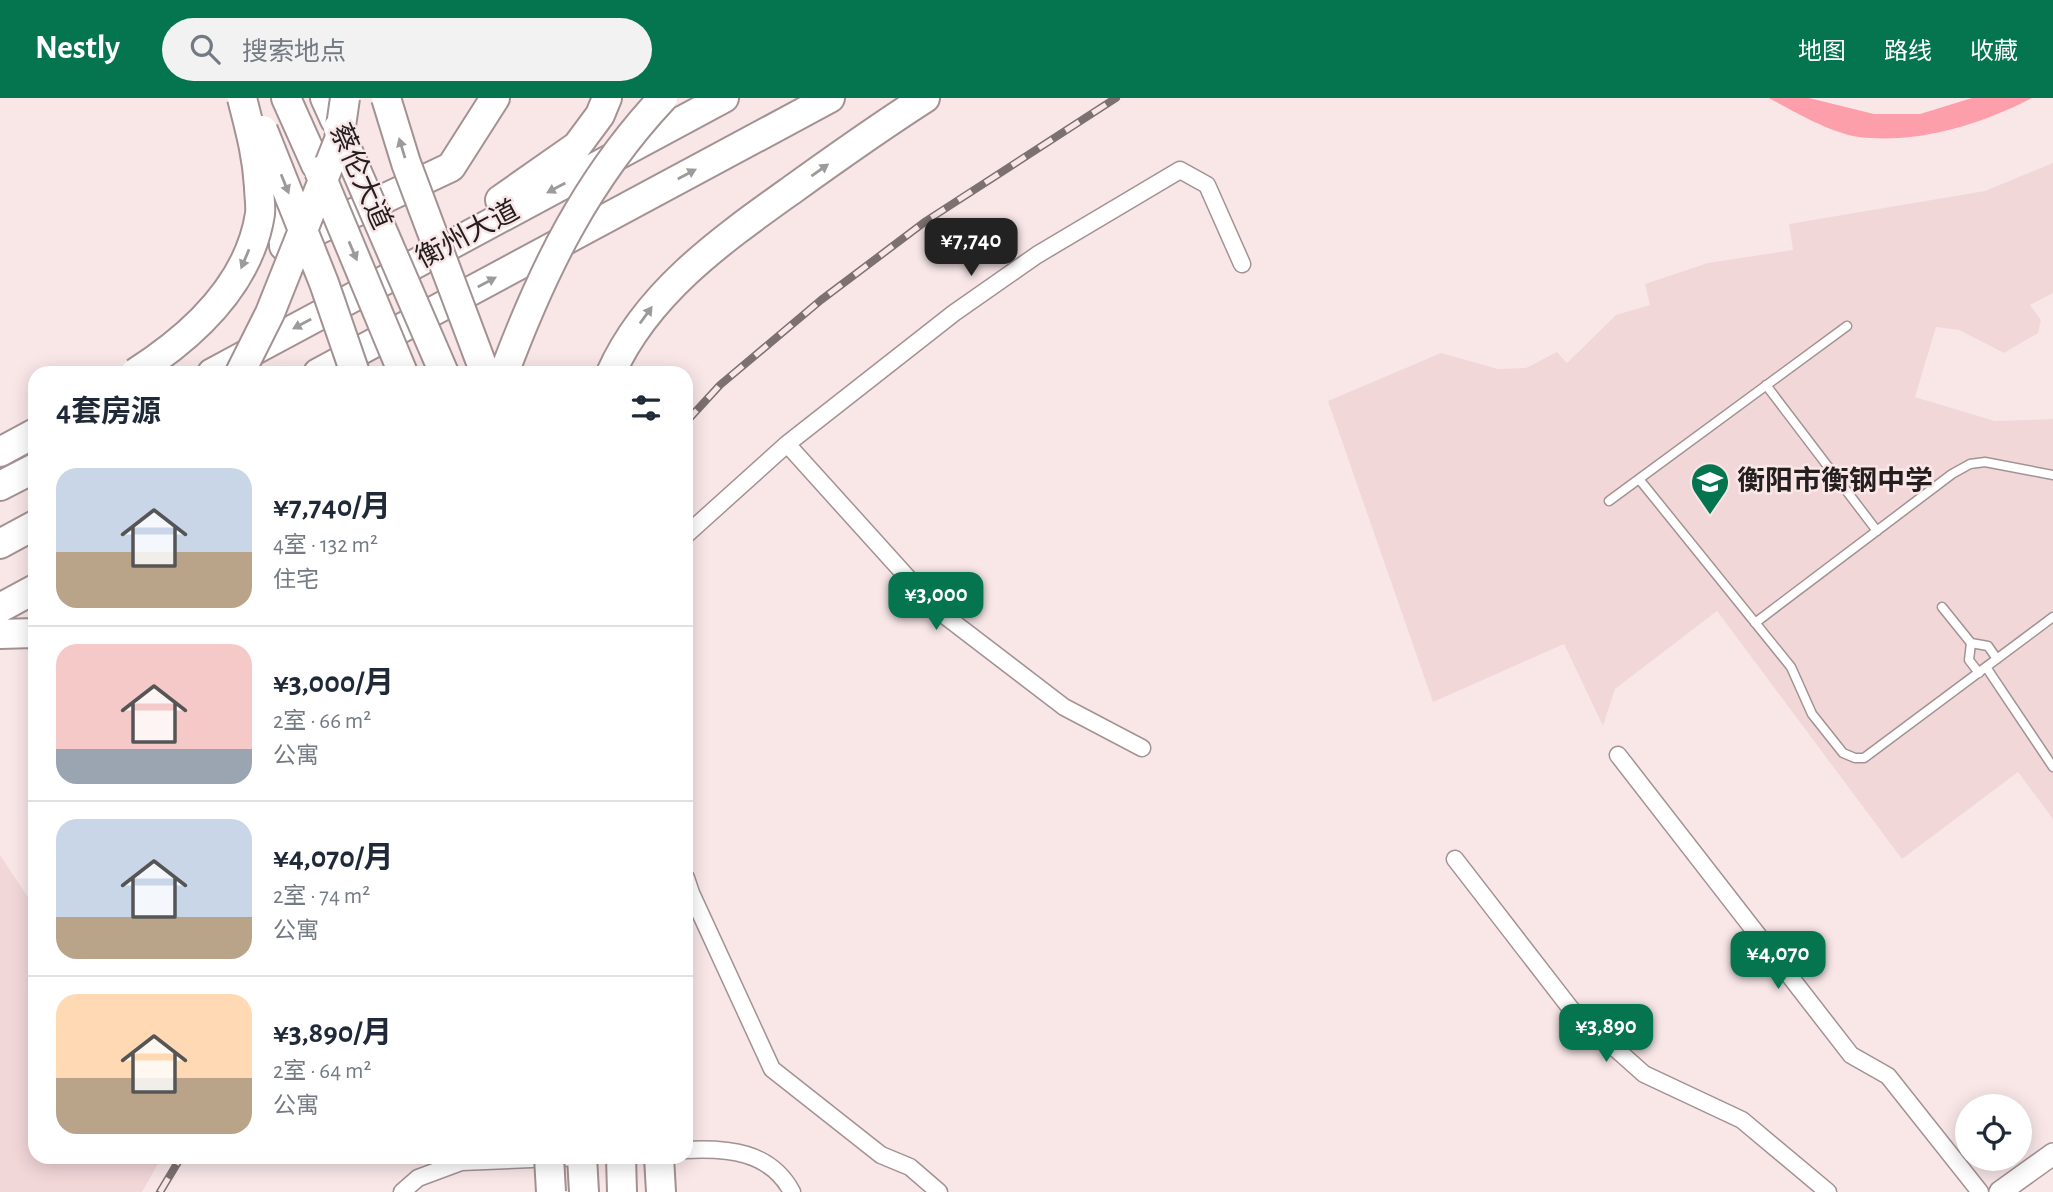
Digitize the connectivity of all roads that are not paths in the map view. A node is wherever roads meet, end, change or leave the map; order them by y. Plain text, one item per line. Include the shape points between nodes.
1 (228, 98) edge
2 (242, 98) edge
3 (251, 98) edge
4 (286, 98) edge
5 (386, 98) edge
6 (495, 98) edge
7 (607, 98) edge
8 (663, 98) edge
9 (724, 98) edge
10 (830, 98) edge
11 (925, 98) edge
12 (335, 105) edge
13 (284, 246) joint
14 (1242, 264) dead end
15 (383, 281) junction
16 (1847, 326) dead end
17 (145, 366) edge
18 (225, 366) edge
19 (244, 366) edge
20 (331, 366) edge
21 (353, 366) edge
22 (400, 366) edge
23 (441, 366) edge
24 (482, 366) edge
25 (507, 366) edge
26 (614, 366) edge
27 (1766, 385) junction
28 (28, 437) edge
29 (787, 444) junction
30 (0, 452) edge
31 (28, 472) edge
32 (2053, 475) edge
33 (1639, 479) junction
34 (0, 486) edge
35 (1609, 501) dead end
36 (28, 529) edge
37 (693, 529) edge
38 (1877, 531) junction
39 (0, 544) edge
40 (28, 593) edge
41 (1942, 607) dead end
42 (0, 608) edge
43 (2053, 617) edge
44 (1755, 623) junction
45 (28, 633) edge
46 (0, 634) edge
47 (1971, 643) junction
48 (1997, 659) junction
49 (1986, 667) junction
50 (1979, 673) junction
51 (1142, 748) dead end
52 (1618, 755) dead end
53 (2053, 767) edge
54 (1455, 859) dead end
55 (693, 897) edge
56 (693, 1150) edge
57 (2053, 1154) edge
58 (456, 1164) edge
59 (549, 1164) edge
60 (582, 1164) edge
61 (621, 1164) edge
62 (659, 1164) edge
63 (402, 1192) edge
64 (551, 1192) edge
65 (584, 1192) edge
66 (622, 1192) edge
67 (661, 1192) edge
68 (792, 1192) edge
69 (939, 1192) edge
70 (1828, 1192) edge
71 (1980, 1192) edge
72 (2000, 1192) edge

1 - 13 main road via 241,149
2 -> 17 highway, bridge via 257,154 260,213 245,263 222,301 186,337
3 -> 21 highway, bridge
4 -> 22 highway, 蔡伦大道, bridge
24 -> 5 highway, bridge
6 - 13 highway via 451,167
7 - 15 highway via 578,146
8 - 25 highway, bridge via 594,183 555,250
9 -> 15 highway, 衡州大道
20 -> 10 highway, 衡州大道
26 -> 11 highway via 652,307 695,264
12 - 19 highway, bridge via 340,140 270,313
12 - 23 highway, 蔡伦大道, bridge
14 - 29 street via 1207,185 1180,170 1037,255 954,313
15 -> 18 highway, 衡州大道
16 - 27 lane
27 - 33 lane
27 - 38 lane
28 - 30 highway
29 - 37 street
29 - 51 street via 936,609 1064,707
31 - 34 highway
32 - 38 lane via 1985,462 1970,464
33 - 35 lane
33 - 44 lane
36 - 39 highway
38 - 44 lane
40 - 42 highway
41 - 47 lane
43 - 48 lane
44 - 50 lane via 1791,667 1812,714 1843,753 1855,758 1864,758
45 - 46 highway
47 - 48 lane via 1988,646
47 - 50 lane via 1969,660
48 - 49 lane
49 - 50 lane
49 - 53 lane
52 - 71 street via 1851,1055 1888,1076
54 - 70 street via 1571,1009 1644,1073 1742,1120
55 - 69 street via 772,1069 881,1155 910,1167
56 - 68 street via 755,1155 787,1182
57 - 72 street
58 - 63 street via 418,1178
59 - 64 highway, bridge
60 - 65 highway
61 - 66 highway
62 - 67 highway

